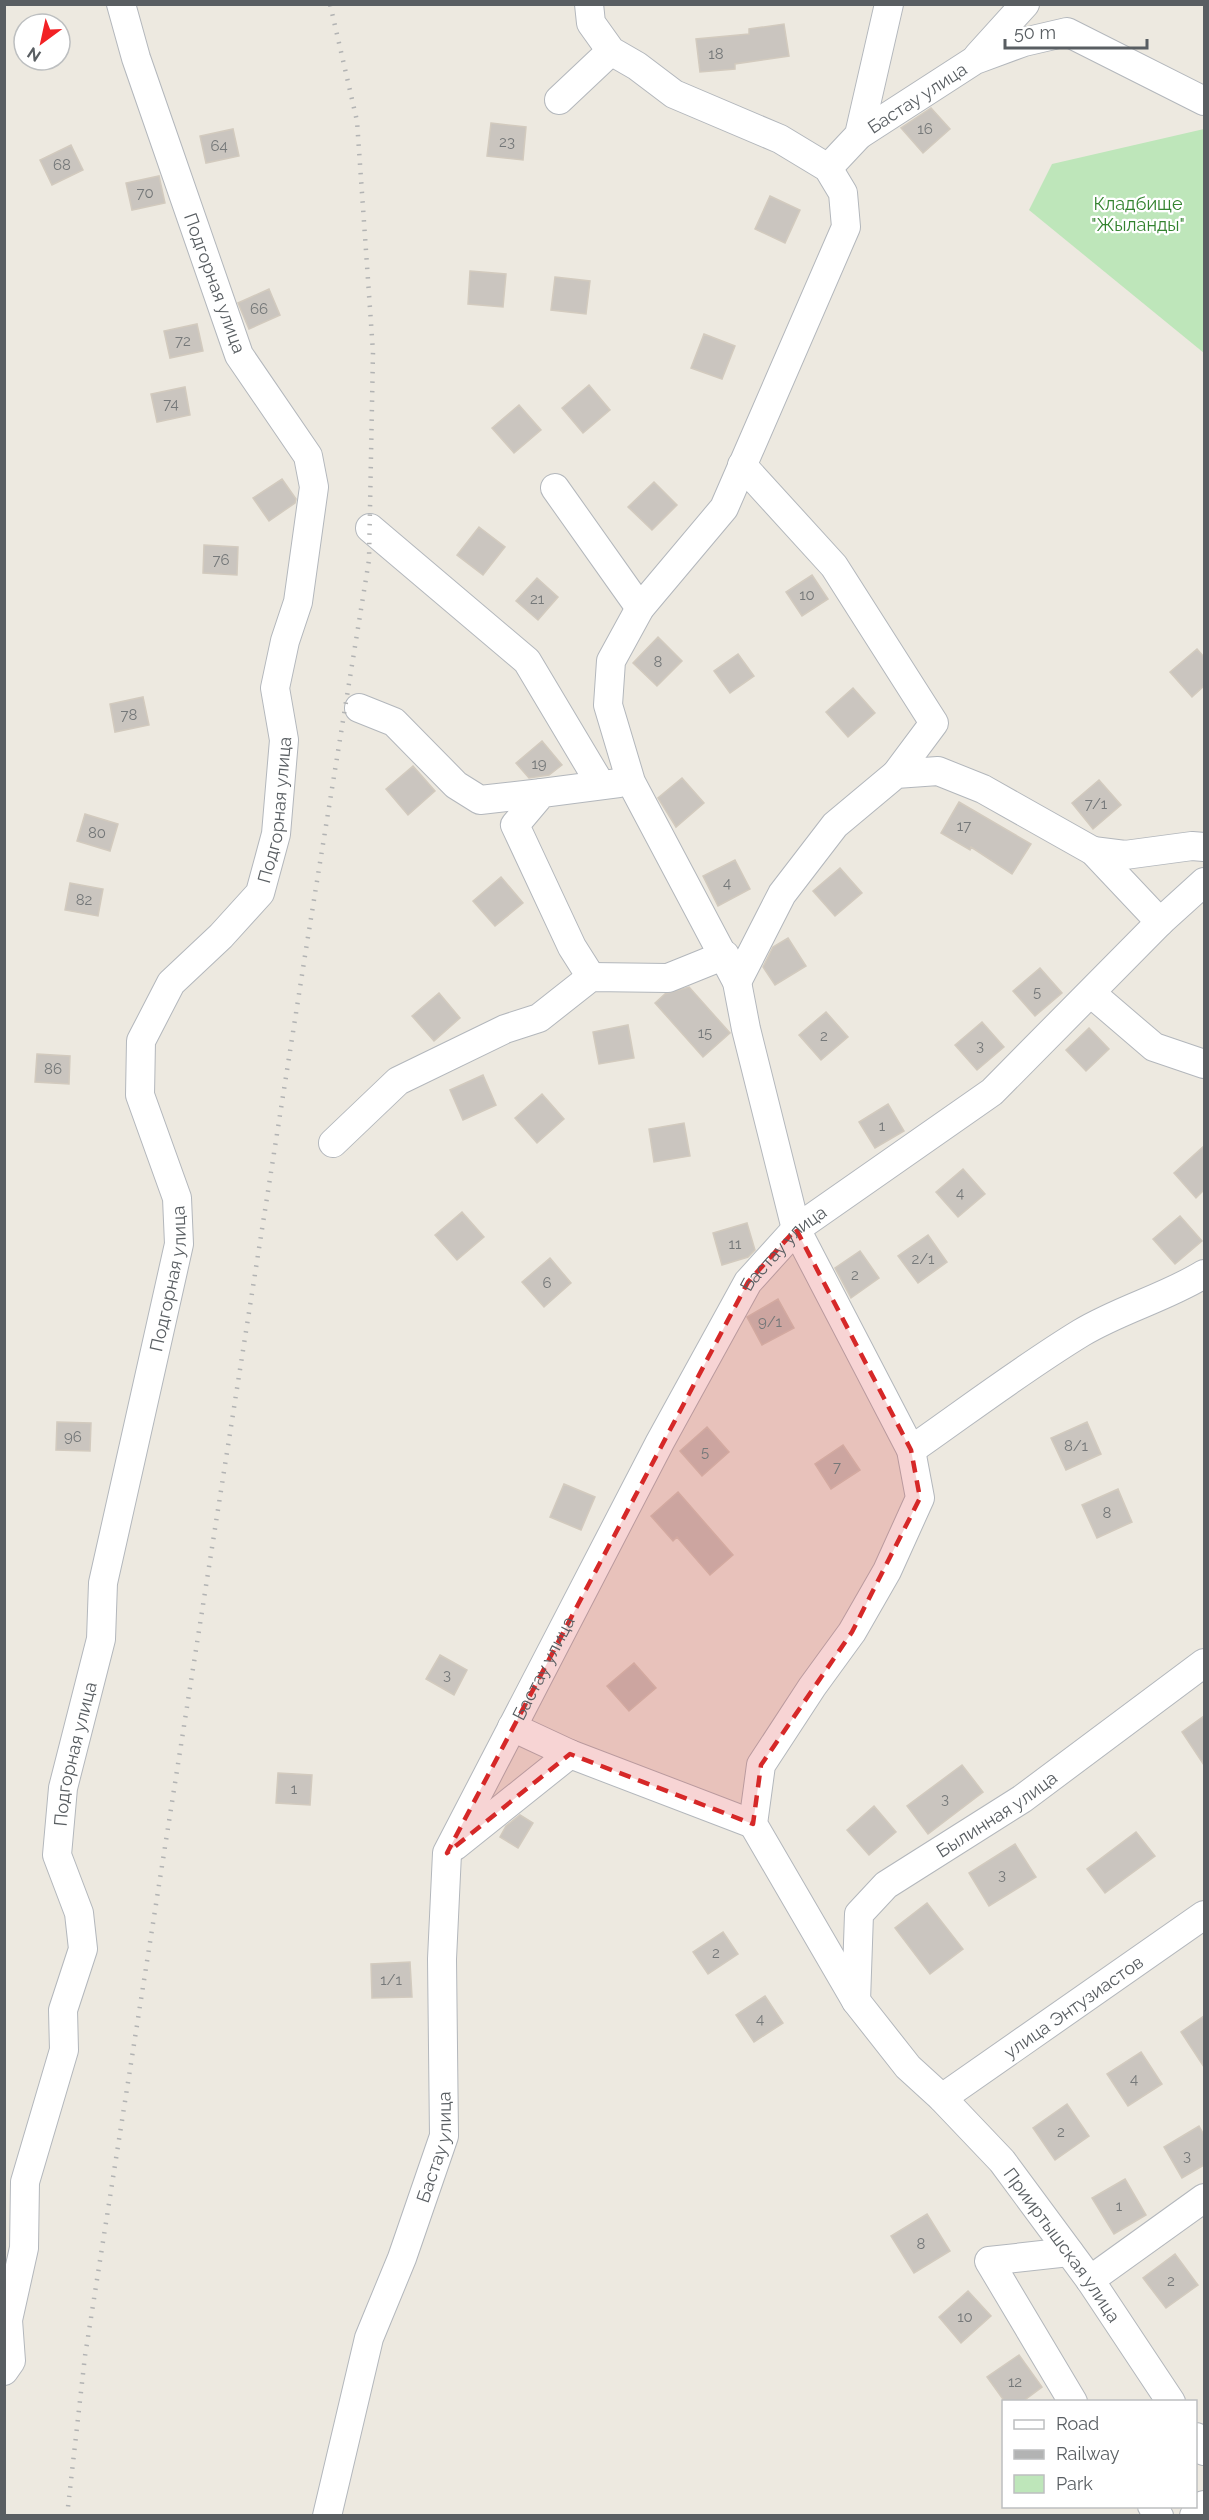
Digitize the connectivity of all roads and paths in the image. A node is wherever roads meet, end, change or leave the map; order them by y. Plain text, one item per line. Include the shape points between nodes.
1 (121, 4) edge
2 (589, 4) edge
3 (889, 4) edge
4 (1025, 4) edge
5 (611, 51) junction
6 (975, 60) junction
7 (559, 100) dead end
8 (1204, 101) edge
9 (859, 135) junction
10 (828, 168) junction
11 (741, 465) junction
12 (555, 488) dead end
13 (370, 528) dead end
14 (640, 608) junction
15 (359, 708) dead end
16 (896, 774) junction
17 (631, 782) junction
18 (602, 785) junction
19 (542, 793) junction
20 (1204, 847) edge
21 (1093, 851) junction
22 (1204, 882) edge
23 (1160, 922) junction
24 (725, 955) junction
25 (591, 976) junction
26 (737, 982) junction
27 (1092, 994) junction
28 (1204, 1064) edge
29 (333, 1143) dead end
30 (796, 1229) junction
31 (1204, 1274) edge
32 (910, 1450) junction
33 (1204, 1663) edge
34 (512, 1727) junction
35 (570, 1754) junction
36 (753, 1824) junction
37 (447, 1853) junction
38 (1204, 1915) edge
39 (856, 2001) junction
40 (942, 2098) junction
41 (1204, 2198) edge
42 (1069, 2252) junction
43 (1090, 2280) junction
44 (4, 2371) edge
45 (1072, 2400) edge
46 (1170, 2400) edge
47 (1204, 2505) edge
48 (327, 2516) edge
49 (1194, 2516) edge

1 - 44 street, Подгорная улица via 239,355 308,456 314,487 298,602 275,688 284,740 276,834 260,893 171,983 141,1041 140,1095 177,1198 179,1244 103,1583 101,1639 63,1788 57,1855 79,1913 84,1949 63,2010 64,2050 25,2182 24,2248 8,2320 11,2361
2 - 5 street via 591,23
3 - 9 street
4 - 6 street, Бастау улица
5 - 7 street
5 - 10 street via 674,94 780,140
6 - 8 street, Бастау улица via 1067,32
6 - 9 street, Бастау улица
9 - 10 street, Бастау улица
10 - 11 street via 843,193 846,227
11 - 14 street via 724,508
11 - 16 street via 834,566 934,723
12 - 14 street
13 - 18 street via 527,661
14 - 17 street via 611,661 608,705
15 - 19 street via 394,722 456,785 480,800
16 - 21 street via 938,771 983,789
16 - 26 street via 835,825 795,876
17 - 18 street
17 - 24 street
18 - 19 street
19 - 25 street via 515,825 572,947
20 - 21 street via 1125,855
21 - 23 street
22 - 23 street, Бастау улица
23 - 27 street, Бастау улица
24 - 25 street via 669,978
24 - 26 street
25 - 29 street via 539,1018 505,1029 398,1081
26 - 30 street
27 - 28 street via 1154,1047
27 - 30 street, Бастау улица via 992,1092
30 - 32 street
30 - 34 street, Бастау улица via 748,1282
31 - 32 street via 1081,1333
32 - 36 street via 920,1498 887,1571 852,1632 761,1766
33 - 39 street, Былинная улица via 1022,1799 886,1885 859,1914
34 - 35 street
34 - 37 street, Бастау улица
35 - 36 street
35 - 37 street
36 - 39 street, Прииртышская улица
37 - 48 street, Бастау улица via 442,1959 444,2136 402,2258 369,2338
38 - 40 street, улица Энтузиастов
39 - 40 street, Прииртышская улица via 908,2067
40 - 42 street, Прииртышская улица via 1002,2161
41 - 43 street
42 - 43 street, Прииртышская улица
42 - 45 street via 989,2261
43 - 46 street, Прииртышская улица
47 - 49 street

